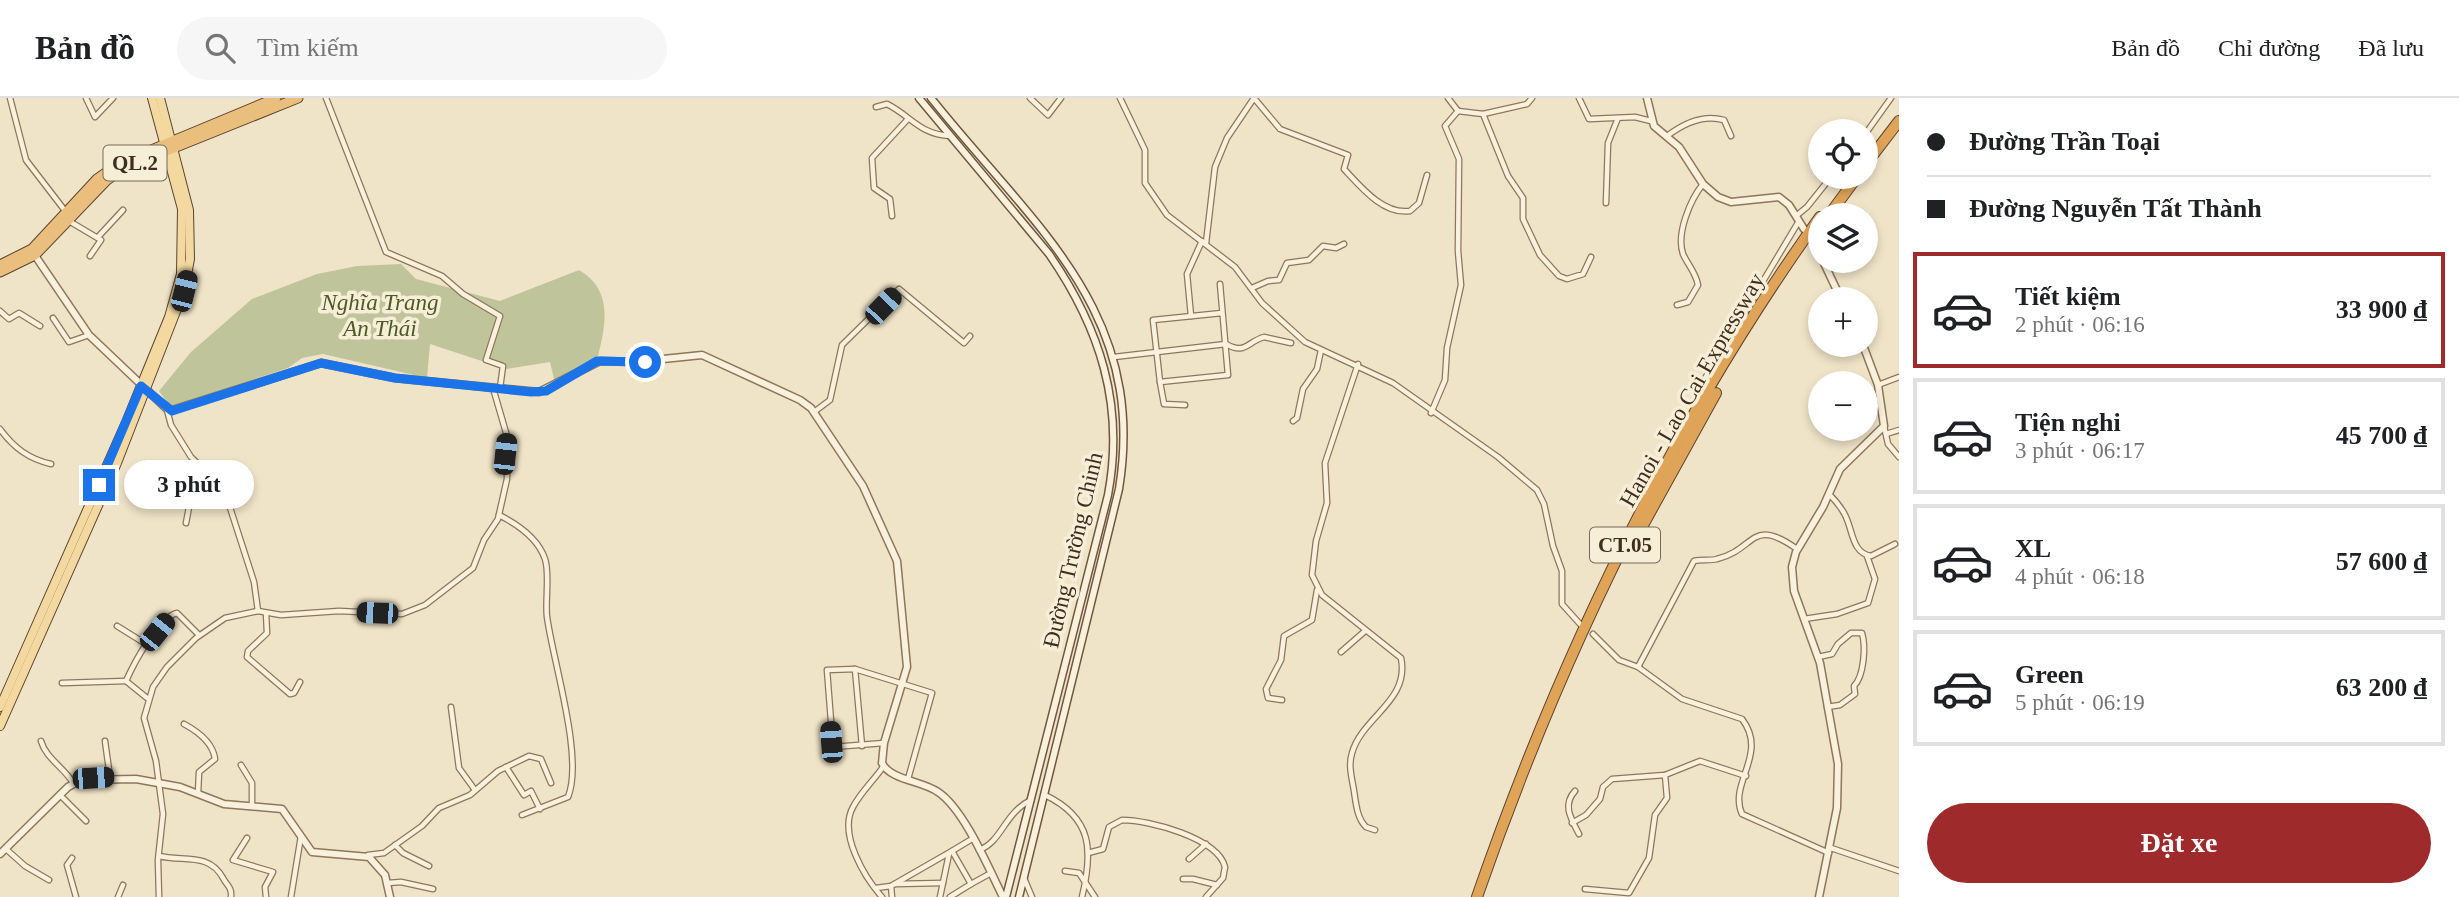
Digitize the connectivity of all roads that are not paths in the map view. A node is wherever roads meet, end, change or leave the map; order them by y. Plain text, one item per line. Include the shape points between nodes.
1 (10, 98) edge
2 (86, 98) edge
3 (113, 98) edge
4 (152, 98) edge
5 (160, 98) edge
6 (276, 98) edge
7 (298, 98) edge
8 (326, 98) edge
9 (919, 98) edge
10 (931, 98) edge
11 (1030, 98) edge
12 (1061, 98) edge
13 (1120, 98) edge
14 (1254, 98) edge
15 (1448, 98) edge
16 (1532, 98) edge
17 (1579, 98) edge
18 (1647, 98) edge
19 (1891, 98) edge
20 (876, 107) dead end
21 (1458, 111) junction
22 (1899, 113) edge
23 (1483, 114) junction
24 (1618, 118) junction
25 (1876, 119) edge
26 (907, 120) junction
27 (1651, 121) junction
28 (1899, 121) edge
29 (950, 136) junction
30 (1667, 136) junction
31 (1731, 136) dead end
32 (1878, 139) edge
33 (169, 145) junction
34 (1878, 148) edge
35 (1427, 175) dead end
36 (1703, 184) junction
37 (1821, 189) edge
38 (1606, 203) dead end
39 (123, 210) dead end
40 (67, 216) junction
41 (892, 216) dead end
42 (1798, 218) junction
43 (1804, 229) dead end
44 (1808, 236) edge
45 (98, 237) junction
46 (1204, 242) junction
47 (1344, 244) dead end
48 (1808, 247) edge
49 (33, 252) junction
50 (90, 256) dead end
51 (1591, 257) dead end
52 (0, 265) edge
53 (0, 272) edge
54 (1220, 284) dead end
55 (1252, 288) junction
56 (1677, 305) dead end
57 (0, 311) edge
58 (1222, 313) junction
59 (1191, 316) junction
60 (53, 318) dead end
61 (1099, 318) junction
62 (1089, 323) junction
63 (40, 326) dead end
64 (89, 335) junction
65 (970, 336) dead end
66 (1291, 343) dead end
67 (1226, 344) junction
68 (1321, 349) junction
69 (1157, 351) junction
70 (1114, 357) junction
71 (1358, 364) junction
72 (1899, 377) edge
73 (1160, 382) junction
74 (1878, 385) joint
75 (1700, 386) dead end
76 (143, 388) junction
77 (496, 389) junction
78 (1185, 405) dead end
79 (167, 410) junction
80 (814, 412) junction
81 (1432, 413) junction
82 (1293, 421) dead end
83 (0, 429) edge
84 (1885, 430) junction
85 (1899, 430) edge
86 (1899, 457) edge
87 (51, 464) dead end
88 (204, 470) junction
89 (1109, 486) junction
90 (1119, 488) junction
91 (1829, 494) junction
92 (499, 515) junction
93 (186, 523) dead end
94 (1895, 544) dead end
95 (1797, 549) junction
96 (1867, 556) junction
97 (1317, 590) junction
98 (258, 611) junction
99 (266, 613) junction
100 (1804, 619) junction
101 (1580, 624) dead end
102 (117, 626) dead end
103 (1365, 631) junction
104 (1593, 634) dead end
105 (199, 635) junction
106 (146, 645) junction
107 (1341, 652) dead end
108 (1818, 657) junction
109 (1638, 667) junction
110 (855, 669) junction
111 (126, 681) junction
112 (300, 682) dead end
113 (62, 683) dead end
114 (904, 683) junction
115 (147, 698) junction
116 (1282, 701) dead end
117 (0, 707) edge
118 (451, 707) dead end
119 (1826, 707) junction
120 (184, 724) dead end
121 (0, 726) edge
122 (41, 741) dead end
123 (105, 741) dead end
124 (884, 743) junction
125 (862, 746) junction
126 (241, 765) dead end
127 (506, 767) junction
128 (884, 767) junction
129 (1665, 775) junction
130 (1746, 776) junction
131 (110, 777) junction
132 (908, 779) junction
133 (159, 782) junction
134 (73, 783) junction
135 (551, 783) dead end
136 (474, 790) junction
137 (1575, 791) dead end
138 (198, 794) junction
139 (60, 795) junction
140 (1045, 795) junction
141 (1031, 800) junction
142 (252, 805) junction
143 (540, 808) junction
144 (522, 815) dead end
145 (86, 821) dead end
146 (1572, 823) junction
147 (1375, 830) dead end
148 (1579, 834) dead end
149 (301, 835) junction
150 (247, 838) dead end
151 (972, 839) junction
152 (1020, 841) junction
153 (1033, 844) junction
154 (1206, 844) junction
155 (395, 845) junction
156 (978, 850) junction
157 (1830, 851) junction
158 (3, 852) edge
159 (951, 852) junction
160 (1087, 853) junction
161 (159, 856) junction
162 (368, 856) junction
163 (72, 858) dead end
164 (1189, 859) dead end
165 (938, 860) junction
166 (429, 866) dead end
167 (946, 866) junction
168 (1065, 871) dead end
169 (1899, 871) edge
170 (991, 873) junction
171 (1024, 878) junction
172 (1182, 879) dead end
173 (49, 880) dead end
174 (388, 883) junction
175 (943, 883) junction
176 (971, 884) junction
177 (122, 885) dead end
178 (893, 885) junction
179 (1087, 885) junction
180 (1217, 886) junction
181 (875, 888) junction
182 (1585, 889) dead end
183 (433, 890) dead end
184 (76, 897) edge
185 (118, 897) edge
186 (159, 897) edge
187 (230, 897) edge
188 (266, 897) edge
189 (291, 897) edge
190 (390, 897) edge
191 (883, 897) edge
192 (892, 897) edge
193 (940, 897) edge
194 (950, 897) edge
195 (1005, 897) edge
196 (1019, 897) edge
197 (1032, 897) edge
198 (1082, 897) edge
199 (1095, 897) edge
200 (1206, 897) edge
201 (1477, 897) edge
202 (1484, 897) edge
203 (1819, 897) edge

1 - 40 street via 26,160
2 - 3 street via 96,117
4 - 33 main road
5 - 33 main road
6 - 33 highway, QL.2
7 - 33 highway, QL.2
8 - 77 street via 386,252 442,276 499,316 486,360 503,366
9 - 29 street, Đường Trường Chinh
10 - 61 street, Đường Trường Chinh via 1058,249
11 - 12 street via 1048,115
13 - 46 street via 1144,150 1143,173 1149,190 1167,215
14 - 35 street via 1280,129 1348,155 1344,169 1363,190 1386,205 1410,211 1419,203
14 - 46 street via 1227,138 1216,167
15 - 21 street
16 - 23 street via 1527,104
17 - 24 street via 1589,119
18 - 27 street
19 - 25 street
20 - 26 street via 887,104
21 - 23 street
21 - 81 street via 1445,126 1460,159 1461,285 1445,380
22 - 32 highway
23 - 51 street via 1508,176 1523,197 1523,219 1540,255 1567,279 1583,274
24 - 27 street
24 - 38 street via 1608,143
26 - 29 street via 926,131
26 - 41 street via 872,158 875,190 890,199
27 - 30 street
28 - 34 highway
29 - 62 street, Đường Trường Chinh via 1049,254
30 - 31 street via 1707,117 1726,122
30 - 36 street
33 - 40 highway, QL.2 via 120,163 102,175
33 - 76 main road via 182,209 183,259 173,305
36 - 42 street via 1728,202 1779,197
36 - 56 street via 1693,197 1682,243 1698,285 1688,302
37 - 42 street
39 - 45 street
40 - 45 street
40 - 49 highway, QL.2
42 - 43 street
42 - 75 street
44 - 201 highway, Hanoi - Lao Cai Expressway / CT.05 via 1656,481 1546,715
45 - 50 street via 101,242
46 - 55 street
46 - 59 street via 1187,276
47 - 55 street via 1323,246 1307,261 1287,263 1279,280
48 - 202 highway, Hanoi - Lao Cai Expressway / CT.05 via 1729,371 1631,547 1553,714
49 - 52 highway, QL.2
49 - 53 highway, QL.2
49 - 64 street
54 - 58 street
55 - 68 street via 1292,332
57 - 63 street via 9,319 19,313
58 - 59 street
58 - 67 street
59 - 69 street via 1153,320
60 - 64 street via 69,342
61 - 62 street
61 - 70 street, Đường Trường Chinh
62 - 89 street, Đường Trường Chinh via 1104,360 1113,407
64 - 76 street
65 - 80 street via 964,343 899,289 842,345 830,400
66 - 67 street via 1264,337 1244,349
67 - 69 street
67 - 73 street via 1228,375
68 - 71 street
68 - 82 street via 1317,369 1303,389
69 - 70 street
69 - 73 street
70 - 90 street, Đường Trường Chinh via 1124,420
71 - 81 street via 1394,383
71 - 97 street via 1325,464 1326,503 1312,575
72 - 74 street
73 - 78 street via 1164,404
74 - 84 street
76 - 79 street
76 - 117 main road
76 - 121 main road
77 - 79 street via 395,378 321,363
77 - 80 street via 546,391 600,361 702,355 800,400
77 - 92 street via 506,436 507,480
79 - 88 street via 176,434
80 - 114 street via 863,485 897,561 908,651
81 - 101 street via 1498,457 1537,491 1562,571 1562,604
83 - 87 street via 22,453
84 - 85 street
84 - 86 street via 1888,444
84 - 91 street via 1844,463
88 - 93 street
88 - 98 street via 224,489 254,582
89 - 90 street
89 - 141 street, Đường Trường Chinh
90 - 140 street, Đường Trường Chinh
91 - 95 street
91 - 96 street via 1844,512 1855,544
92 - 99 street via 473,568 410,612
92 - 143 street via 523,529 544,557 547,619 562,679 570,791 565,801
94 - 96 street
95 - 100 street via 1792,583
95 - 109 street via 1780,537 1762,534 1719,558 1695,561
96 - 100 street via 1875,579 1868,603
97 - 103 street
97 - 116 street via 1312,620 1284,636 1279,664 1266,689 1268,698
98 - 99 street
98 - 105 street via 225,618
99 - 112 street via 267,633 247,657 290,694
100 - 108 street
102 - 106 street
103 - 107 street
103 - 147 street via 1399,655 1402,663 1395,695 1352,754 1359,816 1366,827
104 - 109 street via 1619,660
105 - 106 street via 174,612
105 - 115 street via 167,667
106 - 111 street
108 - 119 street
108 - 119 street via 1832,654 1851,633 1863,635 1861,678 1854,686 1855,694 1840,705
109 - 130 street via 1688,702 1742,719 1752,749
110 - 114 street
110 - 125 street
110 - 125 street via 826,673 831,742 835,748
111 - 113 street
111 - 115 street
114 - 124 street
114 - 132 street via 932,695
115 - 133 street via 145,723
118 - 136 street via 458,768
119 - 157 street via 1839,783
120 - 138 street via 214,751 215,759 200,772
122 - 134 street via 46,754
123 - 131 street
124 - 125 street
124 - 128 street
126 - 142 street via 252,783
127 - 135 street via 528,756 537,757
127 - 136 street
127 - 143 street via 524,795 531,791
128 - 132 street
128 - 181 street via 850,814 857,858 864,877
129 - 130 street via 1700,761
129 - 146 street via 1609,781 1586,815
129 - 182 street via 1667,798 1655,815 1648,858 1629,893
130 - 157 street via 1740,798 1742,814
131 - 133 street
131 - 134 street
132 - 151 street via 944,796
133 - 138 street
133 - 161 street via 163,831
134 - 139 street
136 - 155 street via 439,808
137 - 146 street via 1567,804
138 - 142 street via 224,804
139 - 145 street
139 - 158 street
140 - 153 street, Đường Trường Chinh
140 - 160 street via 1066,806 1082,824
141 - 152 street, Đường Trường Chinh
141 - 156 street via 1005,819 990,845
142 - 149 street via 282,809
143 - 144 street
146 - 148 street
149 - 162 street via 315,853
149 - 189 street
150 - 188 street via 233,860 273,872 265,887
151 - 156 street
151 - 159 street
152 - 153 street
152 - 195 street, Đường Trường Chinh
153 - 171 street, Đường Trường Chinh
154 - 160 street via 1122,820 1109,827 1102,849
154 - 164 street
154 - 180 street via 1225,864
155 - 162 street
155 - 166 street
156 - 170 street
157 - 169 street
157 - 203 street
158 - 173 street
159 - 165 street
159 - 167 street
159 - 176 street
160 - 179 street
161 - 186 street
161 - 187 street via 215,865 231,887
162 - 174 street
163 - 184 street via 67,864
165 - 167 street
165 - 178 street
167 - 175 street
168 - 179 street via 1078,872
170 - 176 street
170 - 195 street
171 - 196 street, Đường Trường Chinh
171 - 197 street
172 - 180 street
174 - 183 street
174 - 190 street
175 - 178 street
175 - 193 street
176 - 194 street
177 - 185 street
178 - 181 street
178 - 192 street
179 - 198 street
179 - 199 street
180 - 200 street
181 - 191 street

